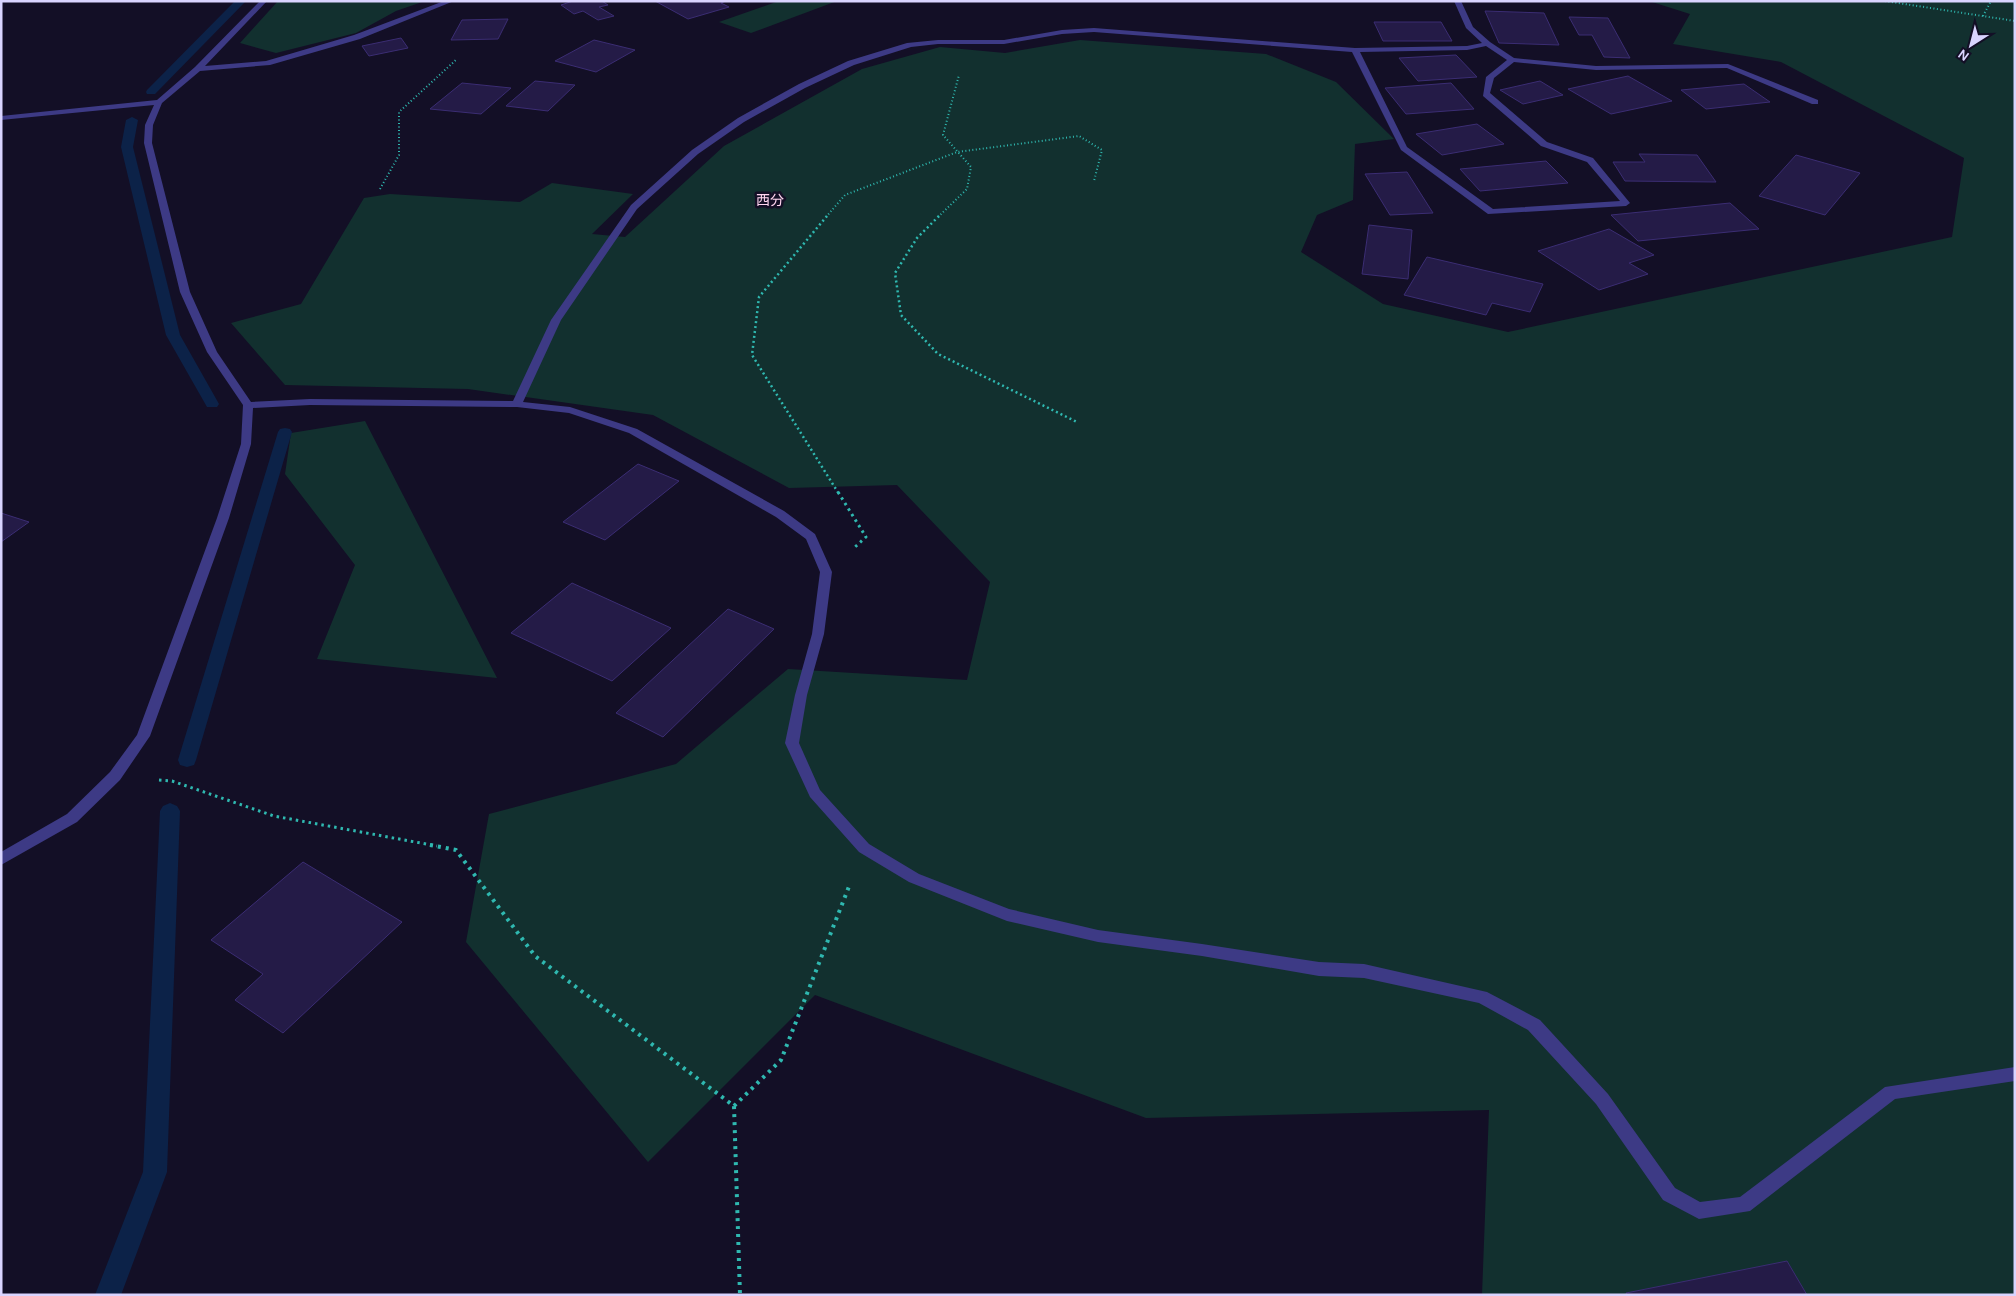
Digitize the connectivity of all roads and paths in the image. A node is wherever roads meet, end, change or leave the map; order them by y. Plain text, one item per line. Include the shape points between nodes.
1 (264, 1) edge
2 (452, 1) edge
3 (1457, 1) edge
4 (1885, 1) edge
5 (1991, 1) edge
6 (1983, 16) junction
7 (2015, 21) edge
8 (981, 44) junction
9 (1488, 44) junction
10 (1355, 50) junction
11 (457, 59) dead end
12 (1512, 60) junction
13 (198, 69) junction
14 (160, 102) junction
15 (1816, 102) dead end
16 (1, 118) edge
17 (956, 152) junction
18 (1094, 180) dead end
19 (380, 190) dead end
20 (517, 404) junction
21 (248, 405) junction
22 (1077, 422) dead end
23 (826, 572) junction
24 (115, 776) junction
25 (864, 848) junction
26 (1, 859) edge
27 (2015, 1074) edge
28 (734, 1106) junction
29 (740, 1295) edge

1 - 13 street
2 - 13 street via 357,37 267,63
3 - 9 street via 1470,28
4 - 6 path
5 - 6 path
6 - 7 path
8 - 10 street via 1094,30
8 - 17 path via 960,71 943,135
8 - 20 street via 938,42 910,45 851,63 741,120 695,152 634,207 556,320
9 - 10 street via 1467,48
9 - 12 street
10 - 12 street via 1404,148 1491,212 1626,202 1590,160 1544,144 1486,94 1490,77
11 - 19 path via 399,112 399,155
12 - 15 street via 1596,68 1728,66
13 - 14 street
14 - 16 street
14 - 21 street via 148,124 148,143 185,292 212,352
17 - 18 path via 1079,136 1102,150
17 - 22 path via 971,168 967,189 917,238 895,273 901,315 938,354
17 - 23 path via 845,195 759,297 752,355 866,537
20 - 21 street via 310,402
20 - 23 street via 570,410 633,431 780,514 811,537
21 - 24 street via 246,444 219,527 143,736
23 - 25 street via 818,634 792,743 815,793
24 - 26 street via 72,818
24 - 28 path via 172,781 274,816 456,850 535,956
25 - 27 street via 914,878 1007,915 1098,936 1319,969 1364,971 1482,997 1534,1025 1602,1099 1669,1194 1699,1211 1744,1205 1891,1092
25 - 28 path via 781,1060
28 - 29 path

